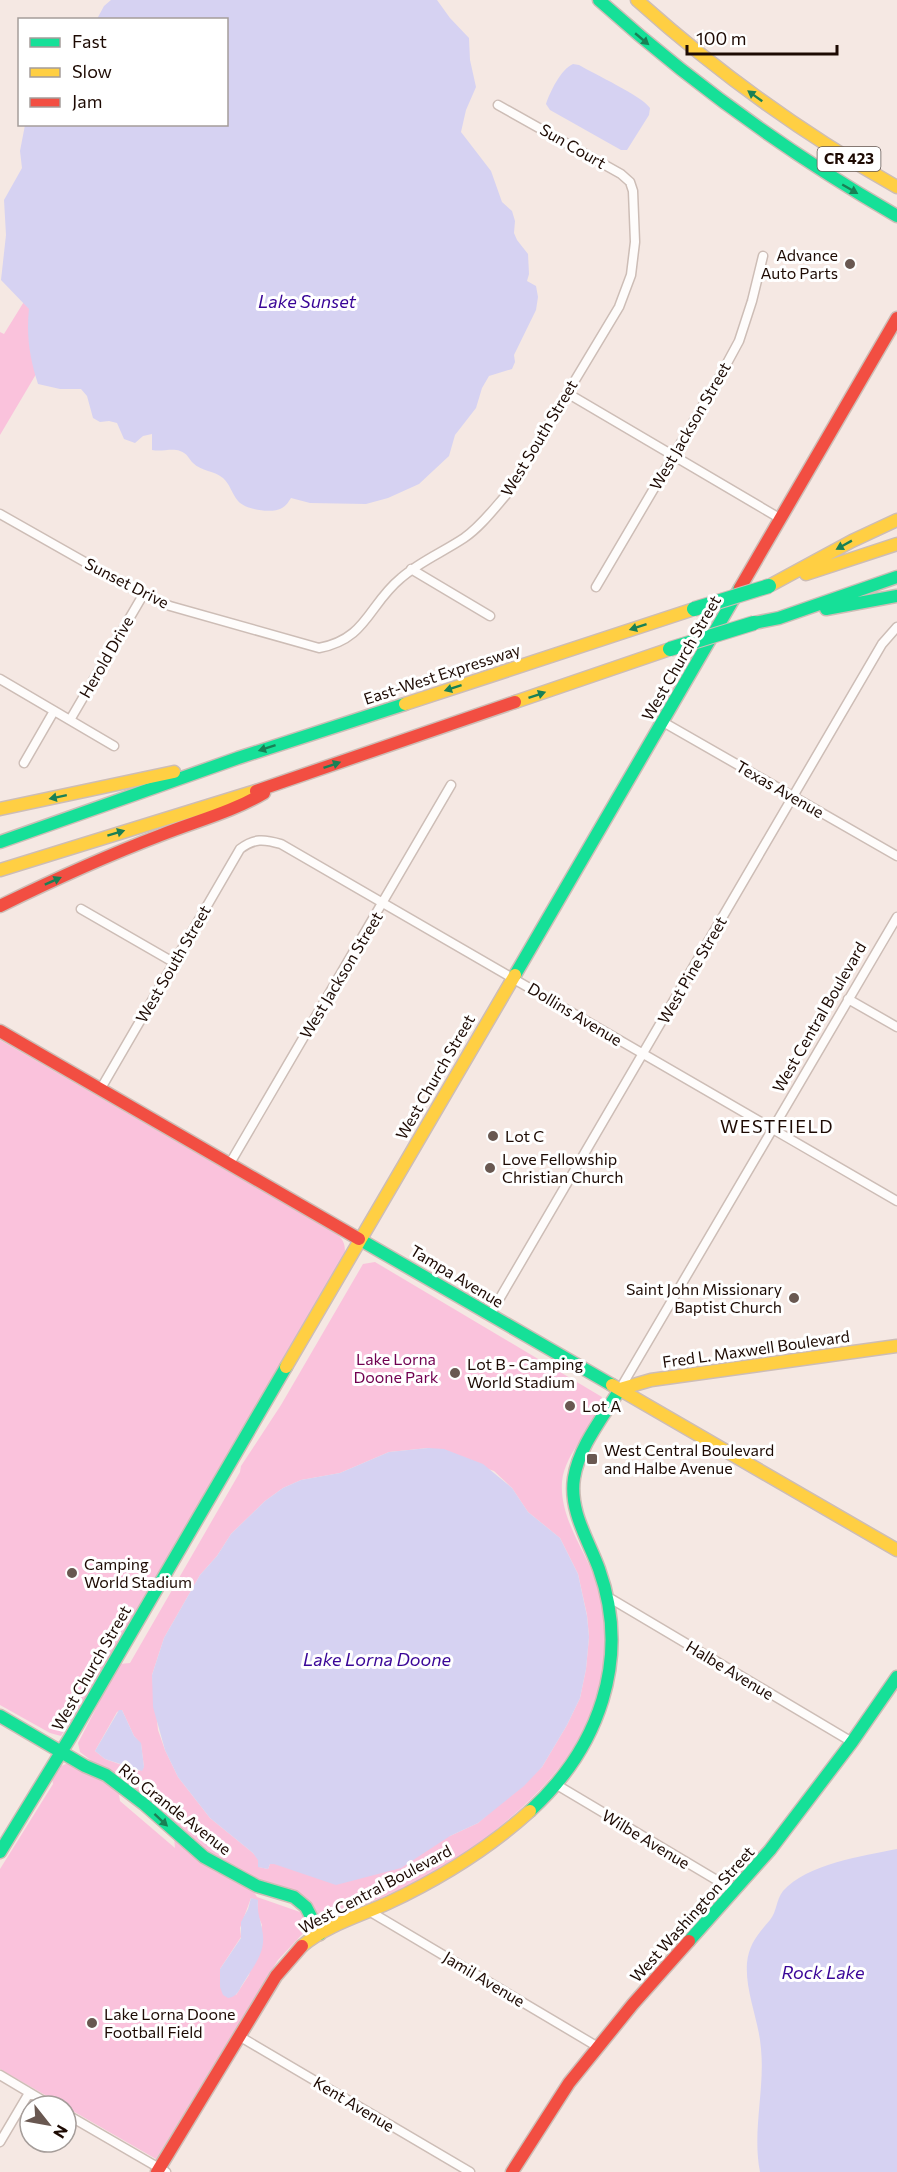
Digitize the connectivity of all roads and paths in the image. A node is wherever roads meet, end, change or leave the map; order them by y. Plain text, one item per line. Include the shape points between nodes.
1 (599, 0) edge
2 (637, 0) edge
3 (498, 105) dead end
4 (897, 187) edge
5 (634, 200) joint
6 (897, 216) edge
7 (763, 256) dead end
8 (897, 318) edge
9 (567, 393) junction
10 (673, 455) junction
11 (0, 514) edge
12 (781, 519) junction
13 (897, 520) edge
14 (897, 544) edge
15 (411, 569) junction
16 (897, 577) edge
17 (769, 586) junction
18 (596, 587) dead end
19 (142, 595) junction
20 (897, 596) edge
21 (490, 616) dead end
22 (779, 618) junction
23 (897, 627) edge
24 (332, 646) joint
25 (0, 680) edge
26 (54, 711) junction
27 (70, 720) junction
28 (663, 722) junction
29 (114, 746) dead end
30 (238, 758) junction
31 (24, 763) dead end
32 (277, 784) junction
33 (451, 785) dead end
34 (793, 796) junction
35 (0, 809) edge
36 (0, 842) edge
37 (249, 842) joint
38 (897, 855) edge
39 (0, 870) edge
40 (383, 904) junction
41 (0, 906) edge
42 (81, 909) dead end
43 (897, 917) edge
44 (173, 962) junction
45 (512, 977) junction
46 (848, 999) junction
47 (897, 1027) edge
48 (0, 1031) edge
49 (643, 1054) junction
50 (100, 1090) junction
51 (773, 1129) junction
52 (229, 1165) junction
53 (897, 1202) edge
54 (361, 1238) junction
55 (490, 1315) junction
56 (897, 1346) edge
57 (620, 1389) junction
58 (897, 1550) edge
59 (608, 1597) junction
60 (897, 1677) edge
61 (0, 1716) edge
62 (852, 1743) junction
63 (62, 1752) junction
64 (557, 1785) junction
65 (0, 1852) edge
66 (735, 1892) junction
67 (369, 1911) junction
68 (320, 1934) junction
69 (239, 2036) junction
70 (598, 2047) junction
71 (0, 2075) edge
72 (30, 2093) joint
73 (78, 2121) edge
74 (0, 2142) edge
75 (161, 2171) edge
76 (470, 2172) edge
77 (512, 2172) edge

1 -> 6 main road, CR 423 via 754,127
4 -> 2 main road, CR 423 via 769,106 687,44
3 - 5 street, Sun Court via 621,174 630,182
5 - 9 street, West South Street via 631,275 619,307
7 - 10 street, West Jackson Street via 739,341
8 - 12 main road, West Church Street
9 - 10 street
9 - 15 street, West South Street via 506,495 487,517 466,537
10 - 12 street
10 - 18 street, West Jackson Street
11 - 19 street, Sunset Drive
12 - 28 main road, West Church Street
13 -> 17 main road
14 - 17 main road, East-West Expressway
15 - 21 street
15 - 24 street, West South Street via 357,631
16 - 22 main road
17 -> 30 main road, East-West Expressway, bridge
19 - 24 street, Sunset Drive via 307,646
19 - 27 street, Herold Drive
20 - 22 main road
32 -> 22 main road, bridge via 670,649
23 - 34 street, West Pine Street via 882,644
25 - 26 street
26 - 27 street
26 - 31 street
27 - 29 street
28 - 34 street, Texas Avenue
28 - 45 main road, West Church Street
30 -> 35 main road
30 - 36 main road, East-West Expressway
39 -> 32 main road
41 -> 32 main road via 84,867 251,802
33 - 40 street, West Jackson Street
34 - 38 street, Texas Avenue
34 - 49 street, West Pine Street
37 - 40 street, Dollins Avenue via 259,839 281,844
37 - 44 street, West South Street via 236,855
40 - 45 street, Dollins Avenue
40 - 52 street, West Jackson Street
42 - 44 street
43 - 46 street, West Central Boulevard
44 - 50 street, West South Street
45 - 49 street, Dollins Avenue
45 - 54 main road, West Church Street
46 - 47 street
46 - 51 street, West Central Boulevard
48 - 50 main road, Tampa Avenue
49 - 51 street, Dollins Avenue
49 - 55 street, West Pine Street
50 - 52 main road, Tampa Avenue
51 - 53 street, Dollins Avenue
51 - 57 street, West Central Boulevard
52 - 54 main road, Tampa Avenue
54 - 55 main road, Tampa Avenue
54 - 63 main road, West Church Street
55 - 57 main road, Tampa Avenue
56 - 57 main road, Fred L. Maxwell Boulevard via 651,1380
57 - 58 main road, Tampa Avenue
57 - 59 main road, West Central Boulevard via 581,1457 573,1486 577,1515
59 - 62 street, Halbe Avenue
59 - 64 main road, West Central Boulevard via 612,1666 604,1702 591,1733
60 - 62 main road, West Washington Street
61 - 63 main road, Rio Grande Avenue
62 - 66 main road, West Washington Street
63 - 65 main road, West Church Street
63 -> 68 main road, Rio Grande Avenue via 123,1787 204,1857 257,1886 294,1897 306,1907
64 - 66 street, Wilbe Avenue
64 - 67 main road, West Central Boulevard via 474,1855 428,1884
66 - 70 main road, West Washington Street
67 - 68 main road, West Central Boulevard
67 - 70 street, Jamil Avenue
68 - 69 main road, West Central Boulevard via 293,1954
69 - 75 main road, West Central Boulevard
69 - 76 street, Kent Avenue
70 - 77 main road, West Washington Street via 551,2110
71 - 72 street
72 - 74 street
73 - 75 street

